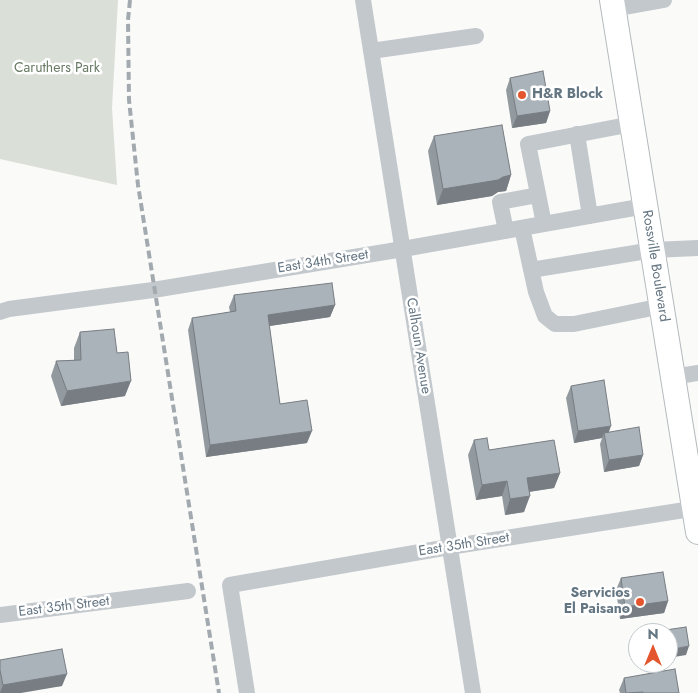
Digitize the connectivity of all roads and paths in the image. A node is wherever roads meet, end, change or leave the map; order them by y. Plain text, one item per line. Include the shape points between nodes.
1 (363, 0) edge
2 (664, 0) edge
3 (613, 4) edge
4 (476, 36) dead end
5 (371, 51) junction
6 (632, 124) junction
7 (577, 134) junction
8 (538, 195) junction
9 (645, 206) junction
10 (590, 216) junction
11 (544, 224) junction
12 (514, 229) junction
13 (698, 248) edge
14 (403, 249) junction
15 (653, 250) junction
16 (531, 270) junction
17 (662, 306) junction
18 (0, 312) edge
19 (698, 373) edge
20 (673, 377) junction
21 (696, 508) edge
22 (698, 532) edge
23 (449, 547) junction
24 (188, 591) dead end
25 (0, 615) edge
26 (247, 693) edge
27 (473, 693) edge

1 - 5 street, Calhoun Avenue
2 - 3 street
3 - 6 highway, Rossville Boulevard
4 - 5 street
5 - 14 street, Calhoun Avenue
6 - 7 street
6 - 9 highway, Rossville Boulevard
7 - 8 street via 528,144
7 - 10 street
8 - 11 street
8 - 12 street via 500,202
9 - 10 street, East 34th Street
9 - 15 highway, Rossville Boulevard
10 - 11 street, East 34th Street
11 - 12 street, East 34th Street
12 - 14 street, East 34th Street
12 - 16 street
13 - 15 street
14 - 18 street, East 34th Street
14 - 23 street, Calhoun Avenue
15 - 16 street
15 - 17 highway, Rossville Boulevard
16 - 17 street via 545,316 555,324 574,324
17 - 20 highway, Rossville Boulevard
19 - 20 street
20 - 21 highway, Rossville Boulevard
21 - 22 highway, Rossville Boulevard
21 - 23 street, East 35th Street
23 - 26 street, East 35th Street via 230,585
23 - 27 street, Calhoun Avenue
24 - 25 street, East 35th Street

